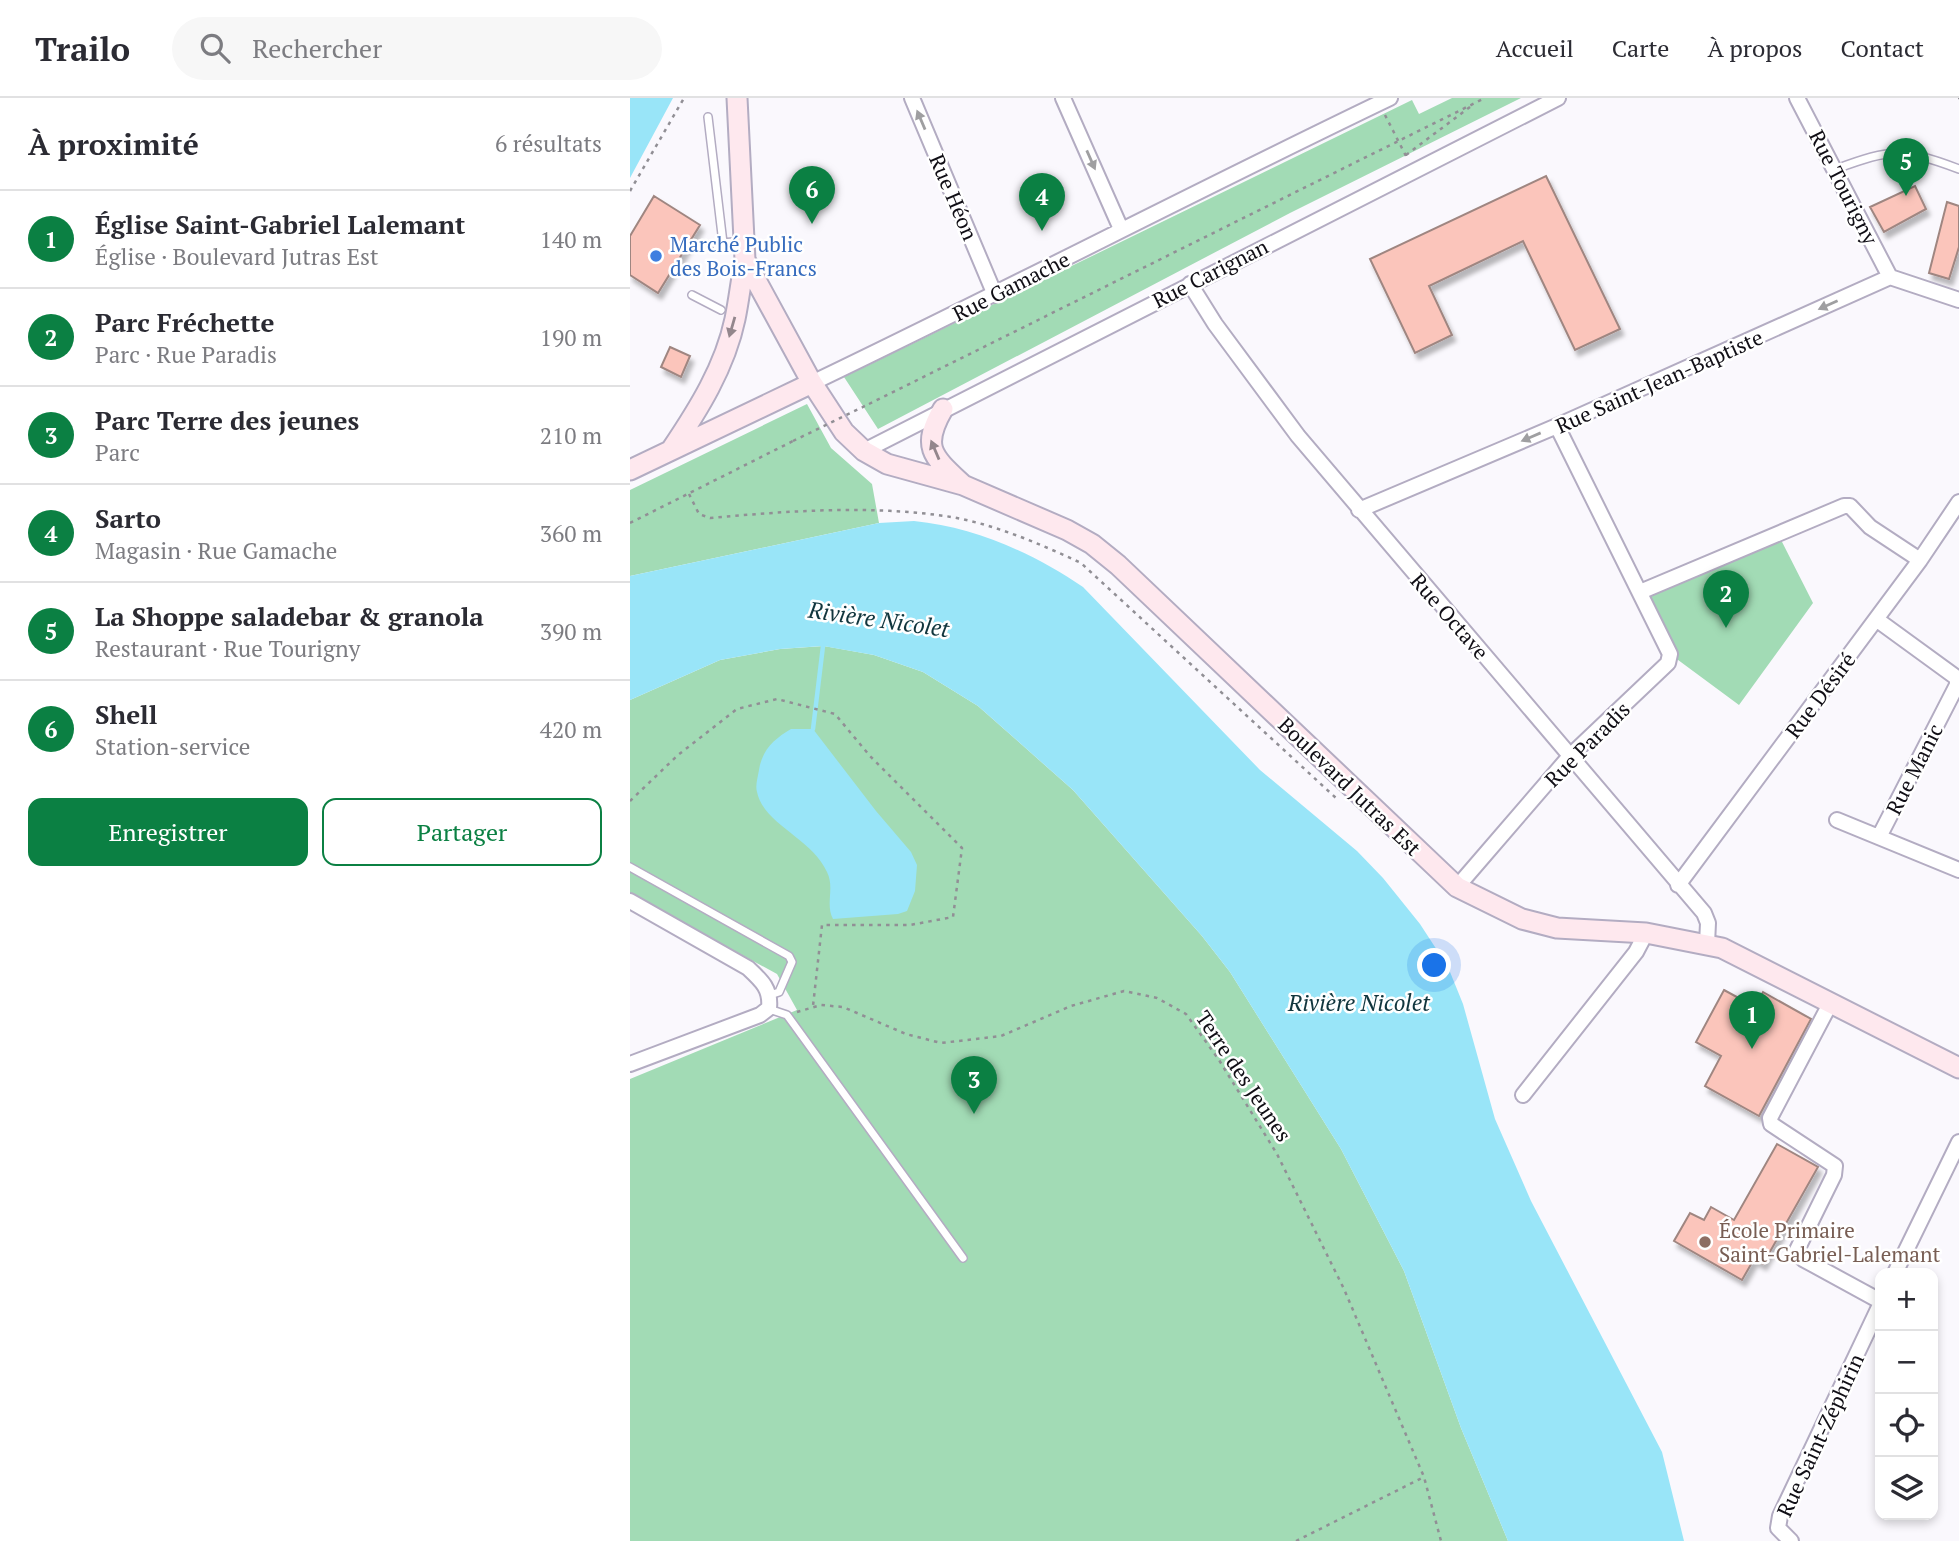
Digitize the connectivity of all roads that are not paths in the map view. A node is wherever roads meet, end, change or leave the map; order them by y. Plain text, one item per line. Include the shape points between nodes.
1 (737, 98) edge
2 (912, 98) edge
3 (1063, 98) edge
4 (1558, 98) edge
5 (1797, 98) edge
6 (1384, 101) edge
7 (708, 117) dead end
8 (1836, 169) junction
9 (1959, 169) edge
10 (1121, 229) junction
11 (723, 243) junction
12 (717, 249) dead end
13 (744, 251) junction
14 (1890, 277) junction
15 (1190, 284) junction
16 (692, 295) dead end
17 (995, 295) junction
18 (1959, 300) edge
19 (721, 310) dead end
20 (812, 383) junction
21 (943, 409) junction
22 (1557, 426) junction
23 (671, 450) junction
24 (864, 451) junction
25 (630, 470) edge
26 (963, 485) junction
27 (1959, 502) edge
28 (1359, 510) junction
29 (1920, 560) junction
30 (1640, 592) junction
31 (1876, 619) junction
32 (1570, 756) junction
33 (1837, 820) dead end
34 (1879, 837) junction
35 (630, 867) edge
36 (1959, 870) edge
37 (1678, 885) junction
38 (1457, 887) junction
39 (630, 901) edge
40 (1646, 933) junction
41 (1707, 944) junction
42 (769, 1002) junction
43 (1831, 1002) junction
44 (630, 1065) edge
45 (1959, 1068) edge
46 (1523, 1095) dead end
47 (1959, 1142) edge
48 (963, 1258) dead end
49 (1897, 1268) edge
50 (1875, 1300) edge
51 (1875, 1314) edge
52 (1791, 1541) edge

1 - 13 main road
17 -> 2 street, Rue Héon
3 -> 10 street
4 - 15 street, Rue Carignan
5 - 8 street, Rue Tourigny
6 - 10 street, Rue Gamache
7 - 11 lane
8 - 9 lane via 1885,153 1913,152
8 - 14 street, Rue Tourigny
10 - 17 street, Rue Gamache
11 - 12 lane
11 - 13 lane
13 - 20 main road, Boulevard Jutras Est
13 -> 23 main road via 735,320 724,354 703,402
14 - 18 street
14 -> 22 street, Rue Saint-Jean-Baptiste
15 - 21 street, Rue Carignan
15 - 28 street, Rue Octave via 1257,383
16 - 19 lane
17 - 20 street, Rue Gamache
20 - 23 main road, Rue Gamache
20 - 24 main road, Boulevard Jutras Est via 844,432
21 - 24 street, Rue Carignan
26 -> 21 main road via 933,452 930,432
22 -> 28 street, Rue Saint-Jean-Baptiste
22 - 30 street
23 - 25 main road, Rue Gamache
24 - 26 main road, Boulevard Jutras Est via 914,474
26 - 38 main road, Boulevard Jutras Est via 1067,530 1118,565
27 - 29 street, Rue Désiré
28 - 32 street, Rue Octave
29 - 30 street via 1844,506
29 - 31 street, Rue Désiré
30 - 32 street, Rue Paradis via 1670,654 1668,663
31 - 34 street, Rue Manic via 1957,678
31 - 37 street, Rue Désiré
32 - 37 street, Rue Octave
32 - 38 street, Rue Paradis
33 - 34 street
34 - 36 street
35 - 42 lane via 789,956 792,962 779,992
37 - 41 street, Rue Octave via 1704,912
38 - 40 main road, Boulevard Jutras Est via 1522,919 1557,928
39 - 42 street via 748,968 762,981
40 - 41 main road, Boulevard Jutras Est
40 - 46 street via 1636,952
41 - 43 main road, Boulevard Jutras Est
42 - 44 street via 760,1015
42 - 48 lane via 787,1015
43 - 45 main road, Boulevard Jutras Est
43 - 50 street via 1770,1118 1774,1128 1835,1166 1795,1248 1803,1259
47 - 49 street
51 - 52 street, Rue Saint-Zéphirin via 1780,1516 1778,1528

